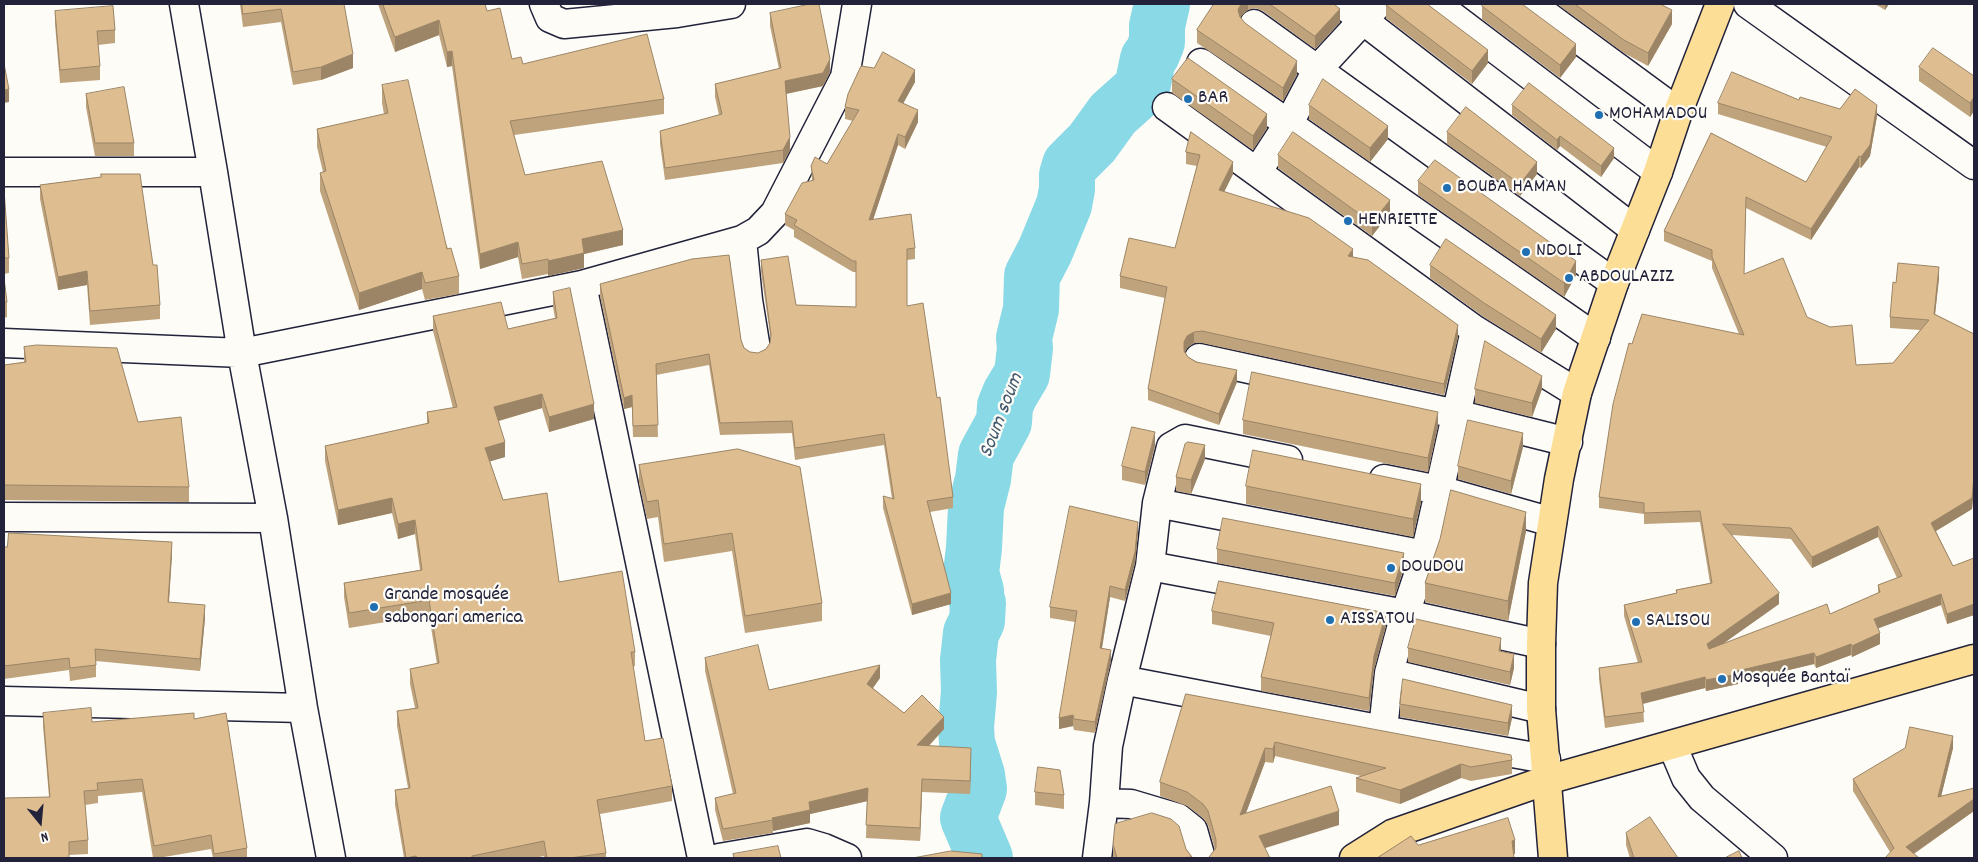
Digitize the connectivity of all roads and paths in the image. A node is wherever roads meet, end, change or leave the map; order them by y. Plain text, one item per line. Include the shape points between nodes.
1 (184, 4) edge
2 (544, 4) edge
3 (731, 4) edge
4 (858, 4) edge
5 (1342, 4) edge
6 (1436, 4) edge
7 (1531, 4) edge
8 (1720, 4) edge
9 (1748, 4) edge
10 (1371, 12) edge
11 (1254, 24) dead end
12 (1201, 63) dead end
13 (1317, 70) junction
14 (1167, 107) dead end
15 (1678, 112) junction
16 (1289, 124) junction
17 (1974, 165) edge
18 (4, 172) edge
19 (214, 172) junction
20 (1257, 172) junction
21 (1658, 172) junction
22 (1635, 230) junction
23 (742, 240) junction
24 (1614, 283) junction
25 (582, 285) junction
26 (1475, 330) junction
27 (1596, 338) junction
28 (4, 343) edge
29 (756, 348) dead end
30 (242, 353) junction
31 (1199, 358) dead end
32 (1577, 393) junction
33 (1456, 414) junction
34 (1568, 442) junction
35 (1313, 465) edge
36 (1362, 474) edge
37 (1439, 490) junction
38 (1157, 503) junction
39 (4, 517) edge
40 (273, 518) junction
41 (1552, 522) junction
42 (1425, 555) junction
43 (1150, 566) junction
44 (1405, 614) junction
45 (1541, 644) junction
46 (1974, 659) edge
47 (1390, 673) junction
48 (1122, 680) junction
49 (4, 701) edge
50 (303, 708) junction
51 (1542, 709) junction
52 (1382, 730) junction
53 (1672, 745) junction
54 (1547, 770) junction
55 (1104, 803) junction
56 (331, 858) edge
57 (702, 858) edge
58 (719, 858) edge
59 (847, 858) edge
60 (1097, 858) edge
61 (1201, 858) edge
62 (1354, 858) edge
63 (1553, 858) edge
64 (1773, 858) edge

1 - 19 street
2 - 3 street via 550,18 564,24 677,13
4 - 23 street via 845,77 775,213 758,231
5 - 10 street
6 - 21 street
7 - 15 street
8 - 15 main road
9 - 17 street
10 - 13 street
10 - 22 street
11 - 13 street
12 - 16 street
13 - 16 street
13 - 24 street
14 - 20 street
15 - 21 main road
16 - 20 street
16 - 27 street
18 - 19 street
19 - 30 street
20 - 26 street
21 - 22 main road
22 - 24 main road
23 - 25 street
23 - 29 street
24 - 27 main road
25 - 30 street
25 - 57 street
26 - 32 street
26 - 33 street
27 - 32 main road
28 - 30 street
30 - 40 street
31 - 33 street
32 - 34 main road
33 - 34 street
33 - 37 street
34 - 41 main road
35 - 38 street via 1185,439 1171,447
36 - 37 street
37 - 41 street
37 - 42 street
38 - 42 street
38 - 43 street
39 - 40 street
40 - 50 street
41 - 45 main road via 1543,583
42 - 44 street
43 - 44 street
43 - 48 street
44 - 45 street
44 - 47 street
45 - 51 main road
46 - 53 main road
47 - 51 street
47 - 52 street
48 - 52 street
48 - 55 street via 1108,746
49 - 50 street
50 - 56 street
51 - 54 main road
52 - 54 street
53 - 54 main road
53 - 64 street via 1686,778 1702,798
54 - 62 main road via 1392,834
54 - 63 main road
55 - 60 street
55 - 61 street via 1131,804 1178,818 1193,830
58 - 59 street via 807,843

